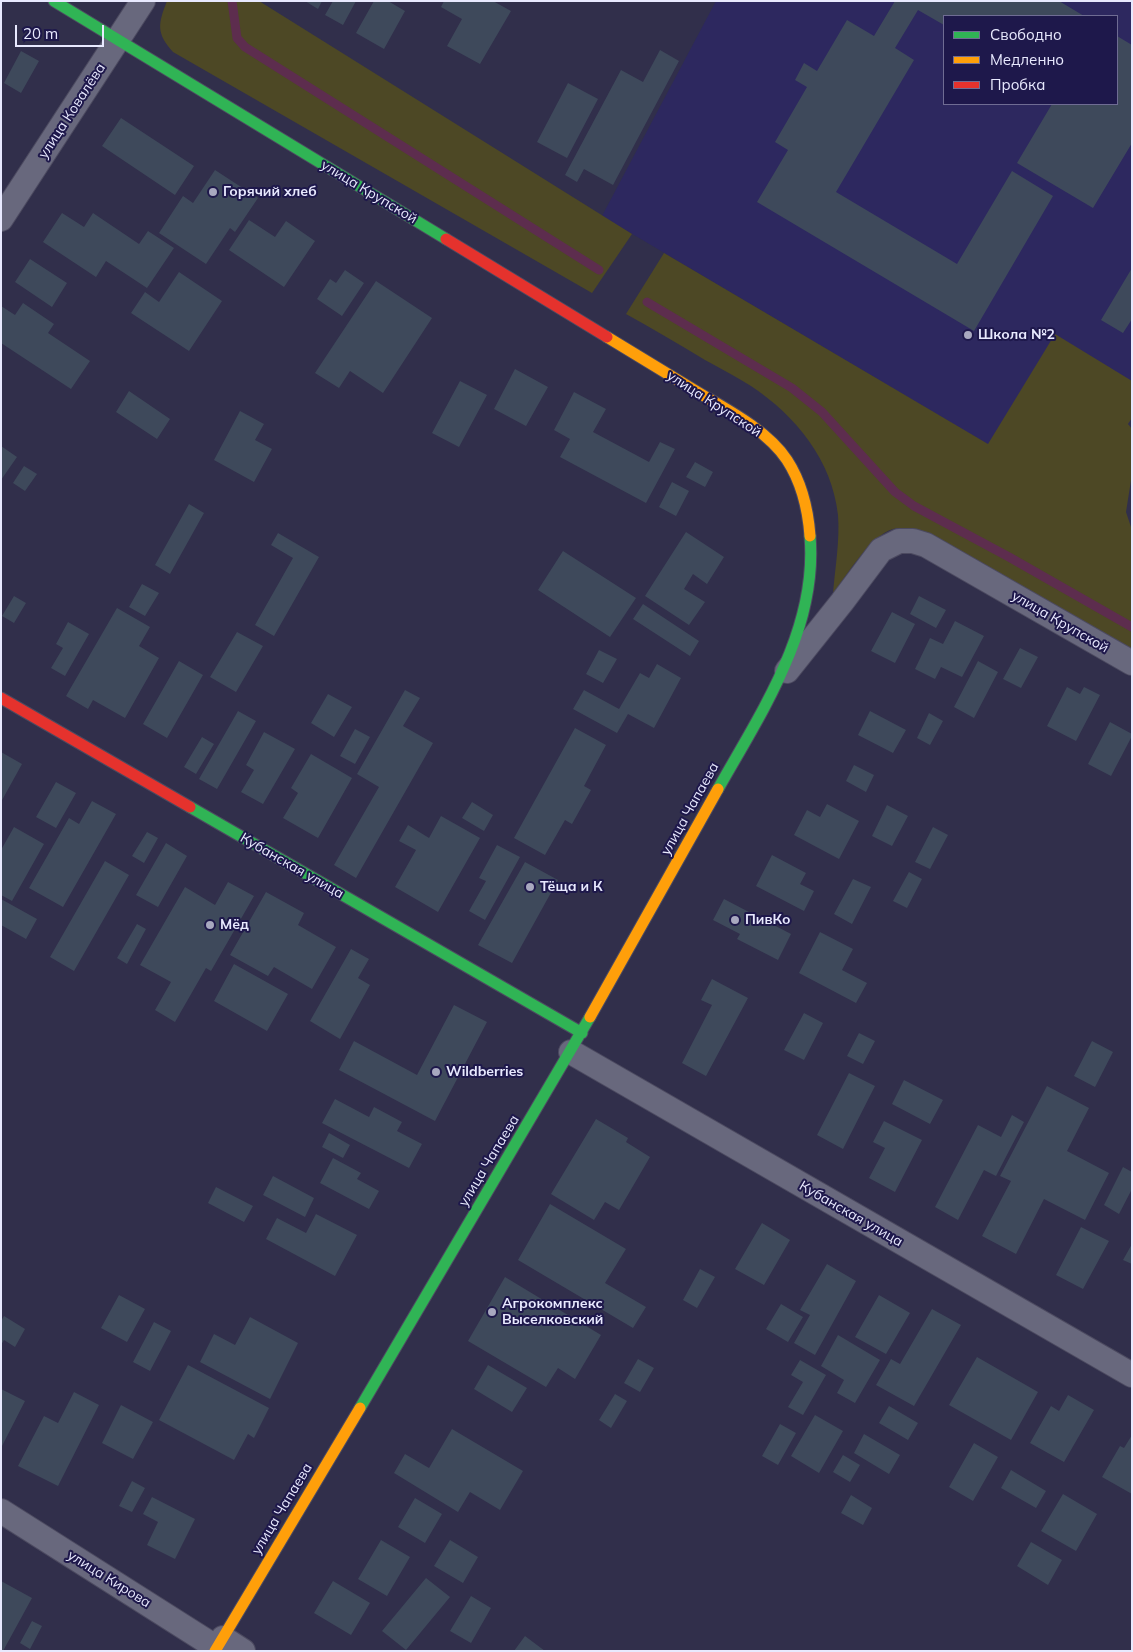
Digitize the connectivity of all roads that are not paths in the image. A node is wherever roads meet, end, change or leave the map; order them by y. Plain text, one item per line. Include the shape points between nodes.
1 (54, 1) edge
2 (143, 1) edge
3 (119, 40) junction
4 (1, 219) edge
5 (1132, 663) edge
6 (779, 680) junction
7 (1, 698) edge
8 (577, 1043) junction
9 (1132, 1375) edge
10 (1, 1511) edge
11 (219, 1646) edge
12 (243, 1651) edge

1 - 3 street, улица Крупской
2 - 3 street, улица Ковалёва
3 - 4 street, улица Ковалёва
3 - 6 street, улица Крупской via 732,412 768,439 786,459 798,480 807,510 810,548 809,579 801,621
5 - 6 street, улица Крупской via 926,545 899,541 881,550
6 - 8 street, улица Чапаева
7 - 8 street, Кубанская улица
8 - 9 street, Кубанская улица
8 - 11 street, улица Чапаева
10 - 11 street, улица Кирова
11 - 12 street, улица Кирова

